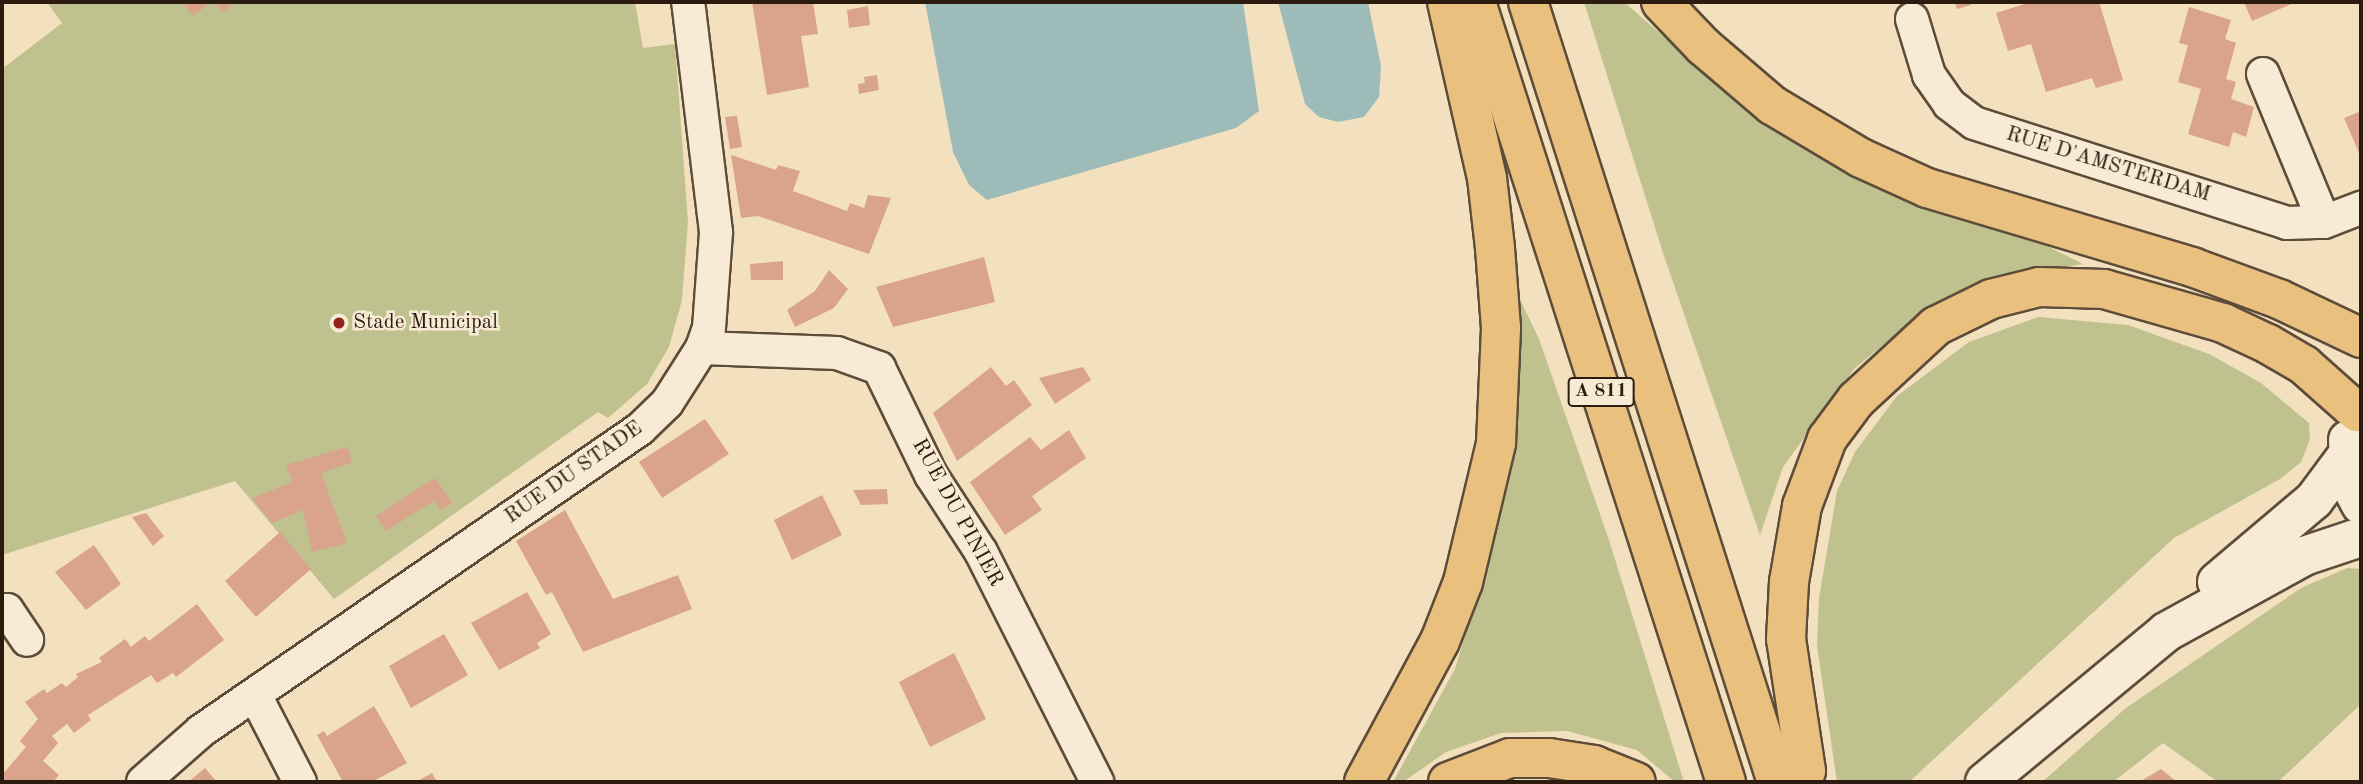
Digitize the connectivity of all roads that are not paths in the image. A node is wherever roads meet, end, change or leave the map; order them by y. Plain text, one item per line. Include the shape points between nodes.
1 (688, 2) edge
2 (1447, 2) edge
3 (1476, 2) edge
4 (1528, 2) edge
5 (1661, 2) edge
6 (1912, 19) dead end
7 (2263, 74) dead end
8 (2361, 208) edge
9 (2324, 222) junction
10 (2361, 338) edge
11 (702, 348) junction
12 (2359, 409) edge
13 (2346, 457) junction
14 (2361, 505) edge
15 (2361, 537) edge
16 (2296, 540) junction
17 (2, 610) edge
18 (27, 640) dead end
19 (255, 695) junction
20 (144, 782) edge
21 (300, 782) edge
22 (1097, 782) edge
23 (1364, 782) edge
24 (1448, 782) edge
25 (1636, 782) edge
26 (1726, 782) edge
27 (1777, 782) edge
28 (1799, 782) edge
29 (1985, 782) edge

1 - 11 street, RUE DU STADE via 716,232 709,328
2 - 23 highway via 1484,166 1495,248 1500,328 1496,443 1477,536 1458,593 1395,731
3 - 26 highway, A 811
4 - 27 highway, A 811
5 - 10 highway via 1703,46 1772,105 1861,158 1927,188 2279,299
6 - 9 street, RUE D'AMSTERDAM via 1929,75 1949,104 1974,123 2287,223
7 - 9 street
8 - 9 street, RUE D'AMSTERDAM
11 - 19 street, RUE DU STADE via 667,403 640,429
11 - 22 street, RUE DU PINIER via 838,353 879,368 930,475 981,552
12 - 13 street
12 - 28 highway via 2304,365 2268,344 2223,323 2104,289 2039,287 1991,299 1936,326 1856,400 1827,439 1802,506 1786,639 1806,771
13 - 14 street via 2351,485
13 - 16 street via 2314,500
15 - 16 street
16 - 29 street via 2165,632
17 - 18 street via 8,610
19 - 20 street, RUE DU STADE via 201,731
19 - 21 street
24 - 25 highway via 1510,758 1594,765

